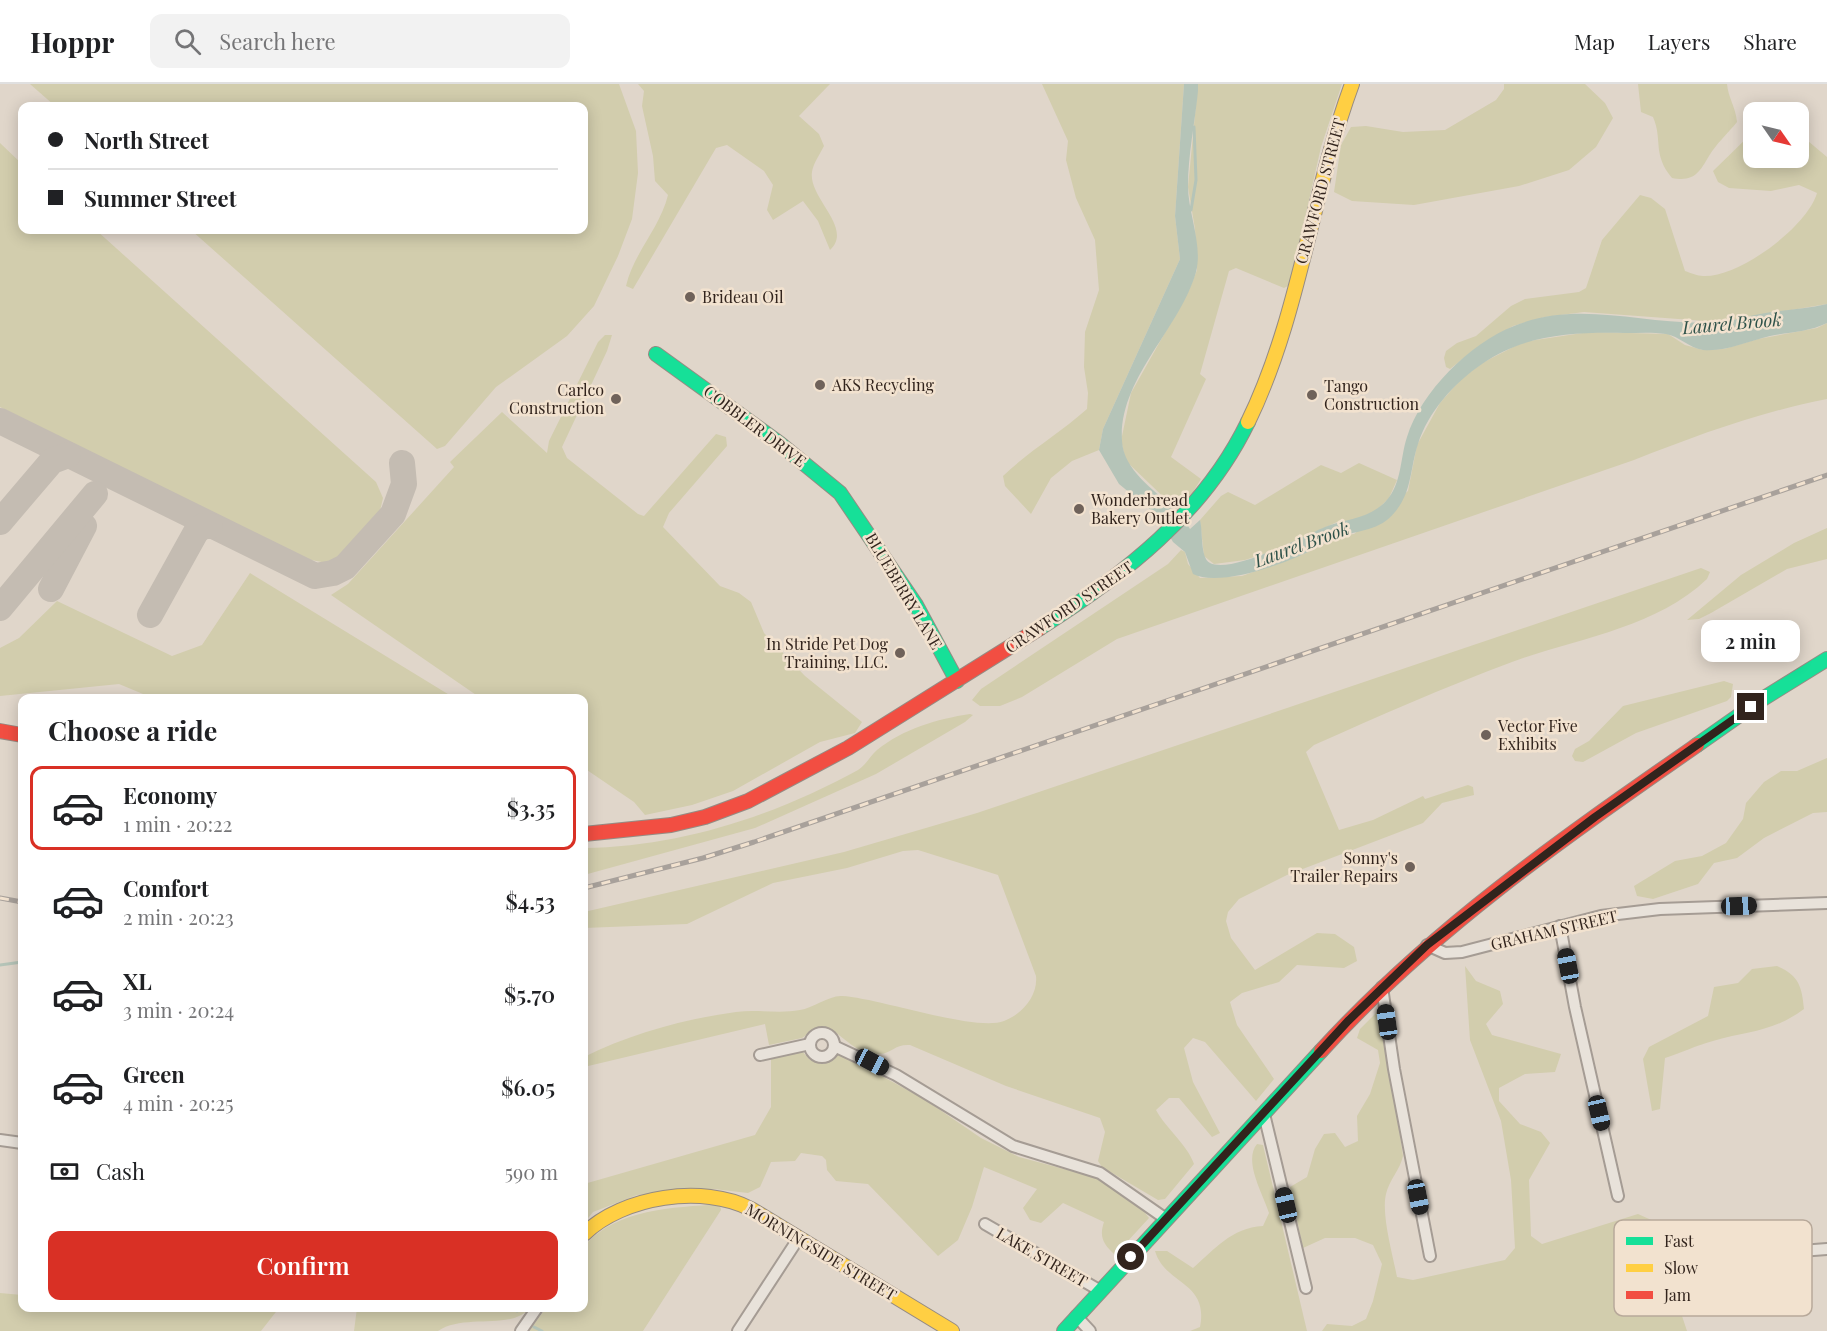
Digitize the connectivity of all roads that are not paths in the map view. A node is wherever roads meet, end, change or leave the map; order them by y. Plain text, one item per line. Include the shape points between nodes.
1 (1352, 84) edge
2 (656, 354) dead end
3 (849, 503) joint
4 (1827, 659) edge
5 (957, 681) junction
6 (0, 731) edge
7 (18, 734) edge
8 (588, 834) edge
9 (1827, 903) edge
10 (1560, 926) junction
11 (1427, 945) junction
12 (1382, 987) junction
13 (810, 1044) junction
14 (834, 1046) junction
15 (760, 1055) dead end
16 (1264, 1114) junction
17 (0, 1140) edge
18 (18, 1142) edge
19 (1618, 1196) dead end
20 (1166, 1218) junction
21 (985, 1224) dead end
22 (588, 1230) edge
23 (798, 1239) junction
24 (1827, 1249) edge
25 (1812, 1250) edge
26 (1430, 1257) dead end
27 (1306, 1288) dead end
28 (1099, 1290) junction
29 (534, 1312) edge
30 (1076, 1316) junction
31 (741, 1330) edge
32 (521, 1331) edge
33 (952, 1331) edge
34 (1064, 1331) edge
35 (1090, 1331) edge

1 - 5 main road, CRAWFORD STREET via 1328,153 1274,361 1240,440 1215,479 1166,535 1101,588
2 - 3 main road, COBBLER DRIVE via 779,443
3 - 5 main road, BLUEBERRY LANE via 916,605
4 - 11 main road via 1621,798
5 - 8 main road, CRAWFORD STREET via 842,752 718,813 648,829
6 - 7 main road
9 - 10 street, GRAHAM STREET via 1660,909
10 - 11 street, GRAHAM STREET via 1462,952 1445,953
10 - 19 street
11 - 12 main road
12 - 16 main road
12 - 26 street
13 - 14 street via 814,1054 821,1057 832,1053
13 - 14 street via 813,1037 823,1032 833,1038
13 - 15 street
14 - 20 street via 896,1075 1013,1146 1100,1173
16 - 20 main road
16 - 27 street
17 - 18 street
20 - 28 main road
21 - 28 street, LAKE STREET
22 - 23 main road, MORNINGSIDE STREET via 619,1210 711,1197 741,1204
23 - 31 street
23 - 33 main road, MORNINGSIDE STREET
24 - 25 street
28 - 30 main road
29 - 32 street
30 - 34 main road
30 - 35 street

